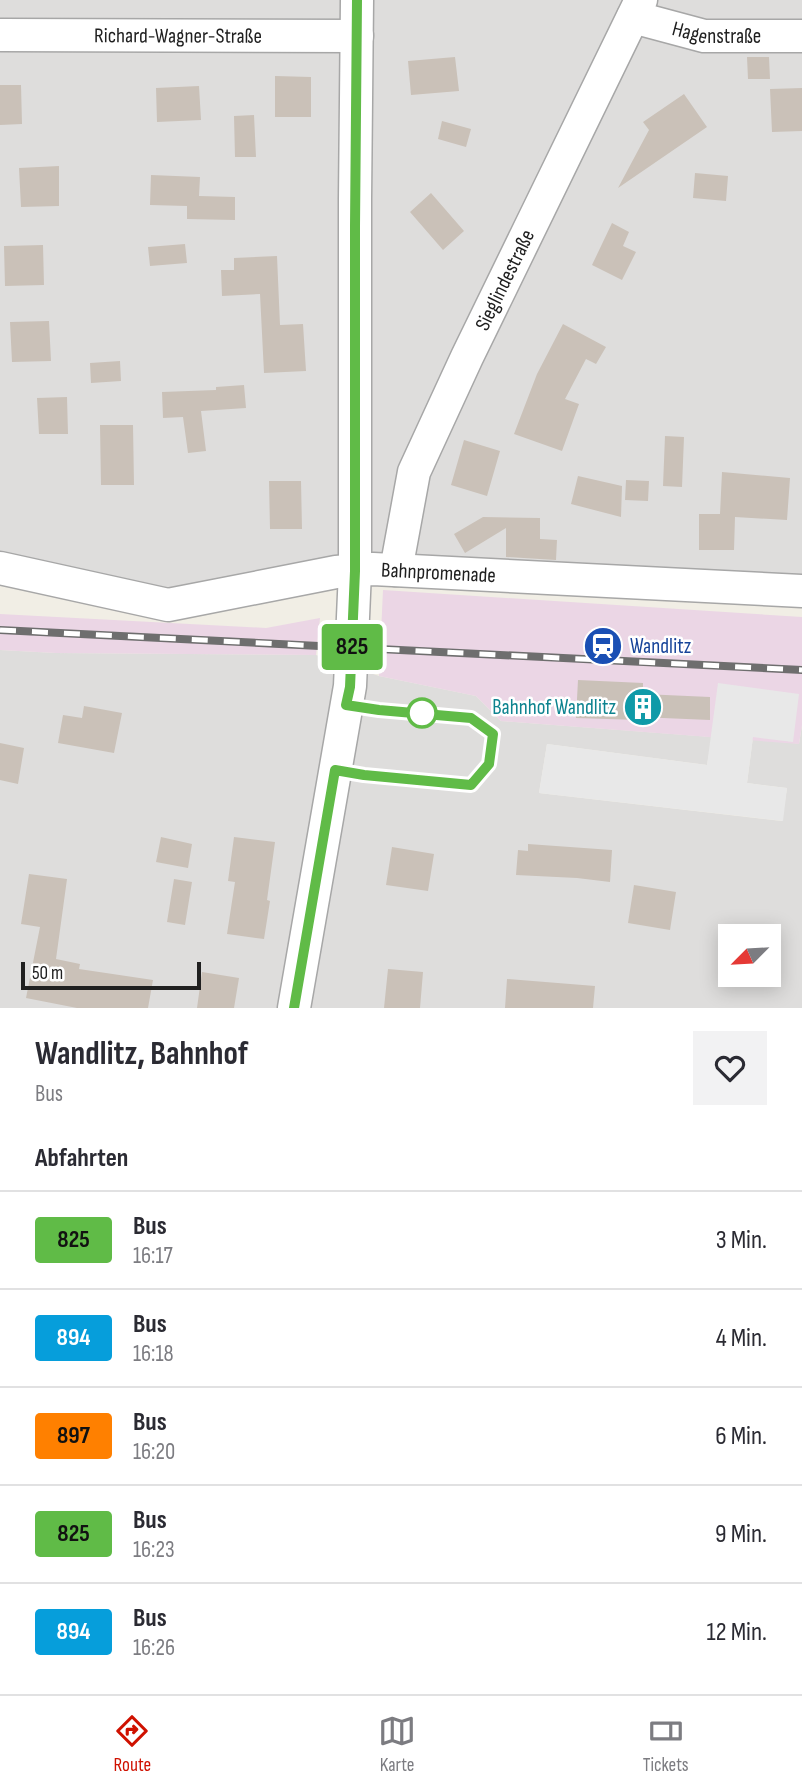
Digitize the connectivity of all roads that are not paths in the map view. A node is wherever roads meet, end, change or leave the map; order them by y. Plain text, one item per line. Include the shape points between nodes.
1 (357, 0) edge
2 (637, 9) edge
3 (0, 35) edge
4 (357, 36) junction
5 (802, 36) edge
6 (0, 568) edge
7 (396, 570) junction
8 (355, 571) junction
9 (802, 591) edge
10 (294, 1008) edge

1 - 4 street
2 - 5 street, Hagenstraße via 704,36
2 - 7 street, Sieglindestraße via 414,472
3 - 4 street, Richard-Wagner-Straße
4 - 8 street
6 - 8 street, Bahnpromenade via 168,605
7 - 8 street, Bahnpromenade
7 - 9 street, Bahnpromenade
8 - 10 street via 350,687

